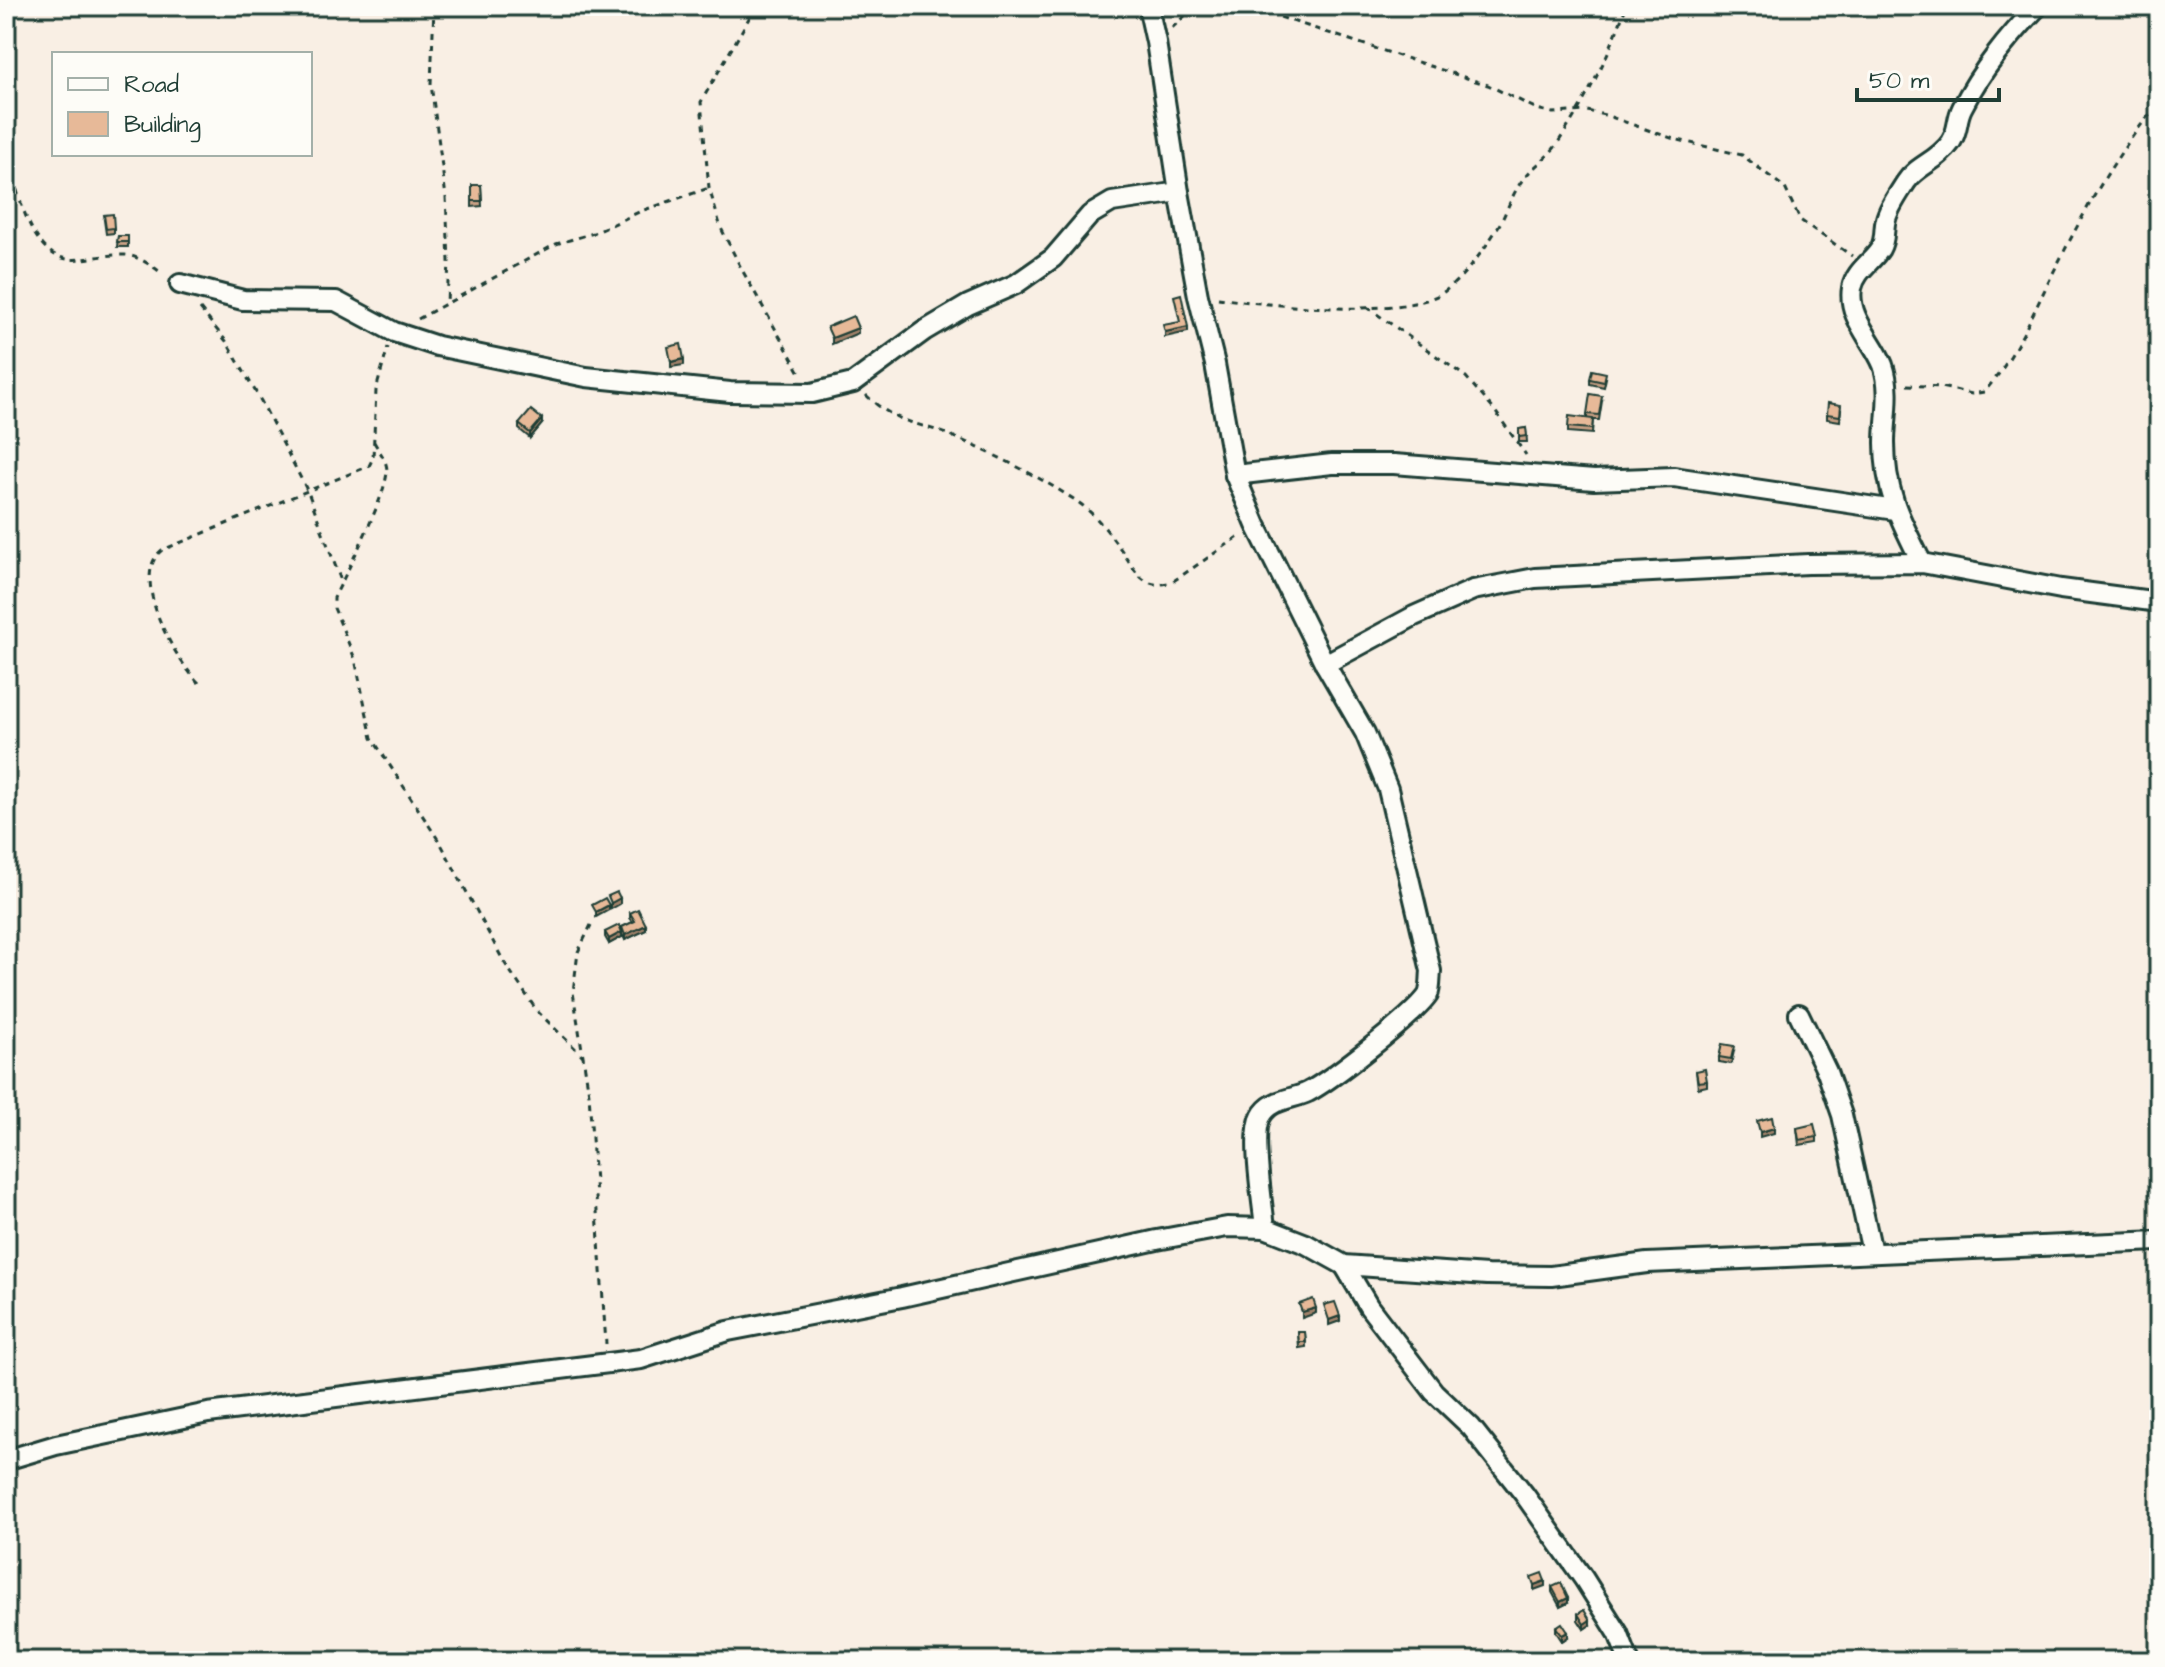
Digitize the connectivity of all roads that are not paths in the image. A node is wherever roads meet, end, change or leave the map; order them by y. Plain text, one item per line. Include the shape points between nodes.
1 (1148, 6) edge
2 (2038, 6) edge
3 (1179, 192) junction
4 (180, 284) road end
5 (1235, 475) junction
6 (1895, 510) junction
7 (1922, 563) junction
8 (2159, 602) edge
9 (1325, 664) junction
10 (1799, 1014) dead end
11 (1265, 1228) junction
12 (2159, 1241) edge
13 (1872, 1252) junction
14 (1344, 1265) junction
15 (6, 1460) edge
16 (1629, 1661) edge

1 - 3 street
2 - 6 street via 1975,86 1950,142 1907,181 1886,219 1881,247 1853,283 1857,321 1884,367 1888,388 1885,445
3 - 4 street via 1101,208 1053,258 1016,284 924,331 853,383 812,393 730,392 586,377 437,346 394,332 336,301 243,300
3 - 5 street
5 - 6 street via 1332,464 1394,464 1594,480 1674,477
5 - 9 street
6 - 7 street
7 - 8 street
7 - 9 street via 1535,578 1473,590
9 - 11 street via 1365,733 1388,789 1431,971 1430,992 1415,1010 1325,1081 1268,1107 1260,1118
10 - 13 street via 1842,1115
11 - 14 street
11 - 15 street via 1227,1227 1157,1240 728,1331 641,1359 208,1413
12 - 13 street
13 - 14 street via 1647,1263 1551,1276
14 - 16 street via 1434,1392 1471,1427 1524,1494 1618,1633

